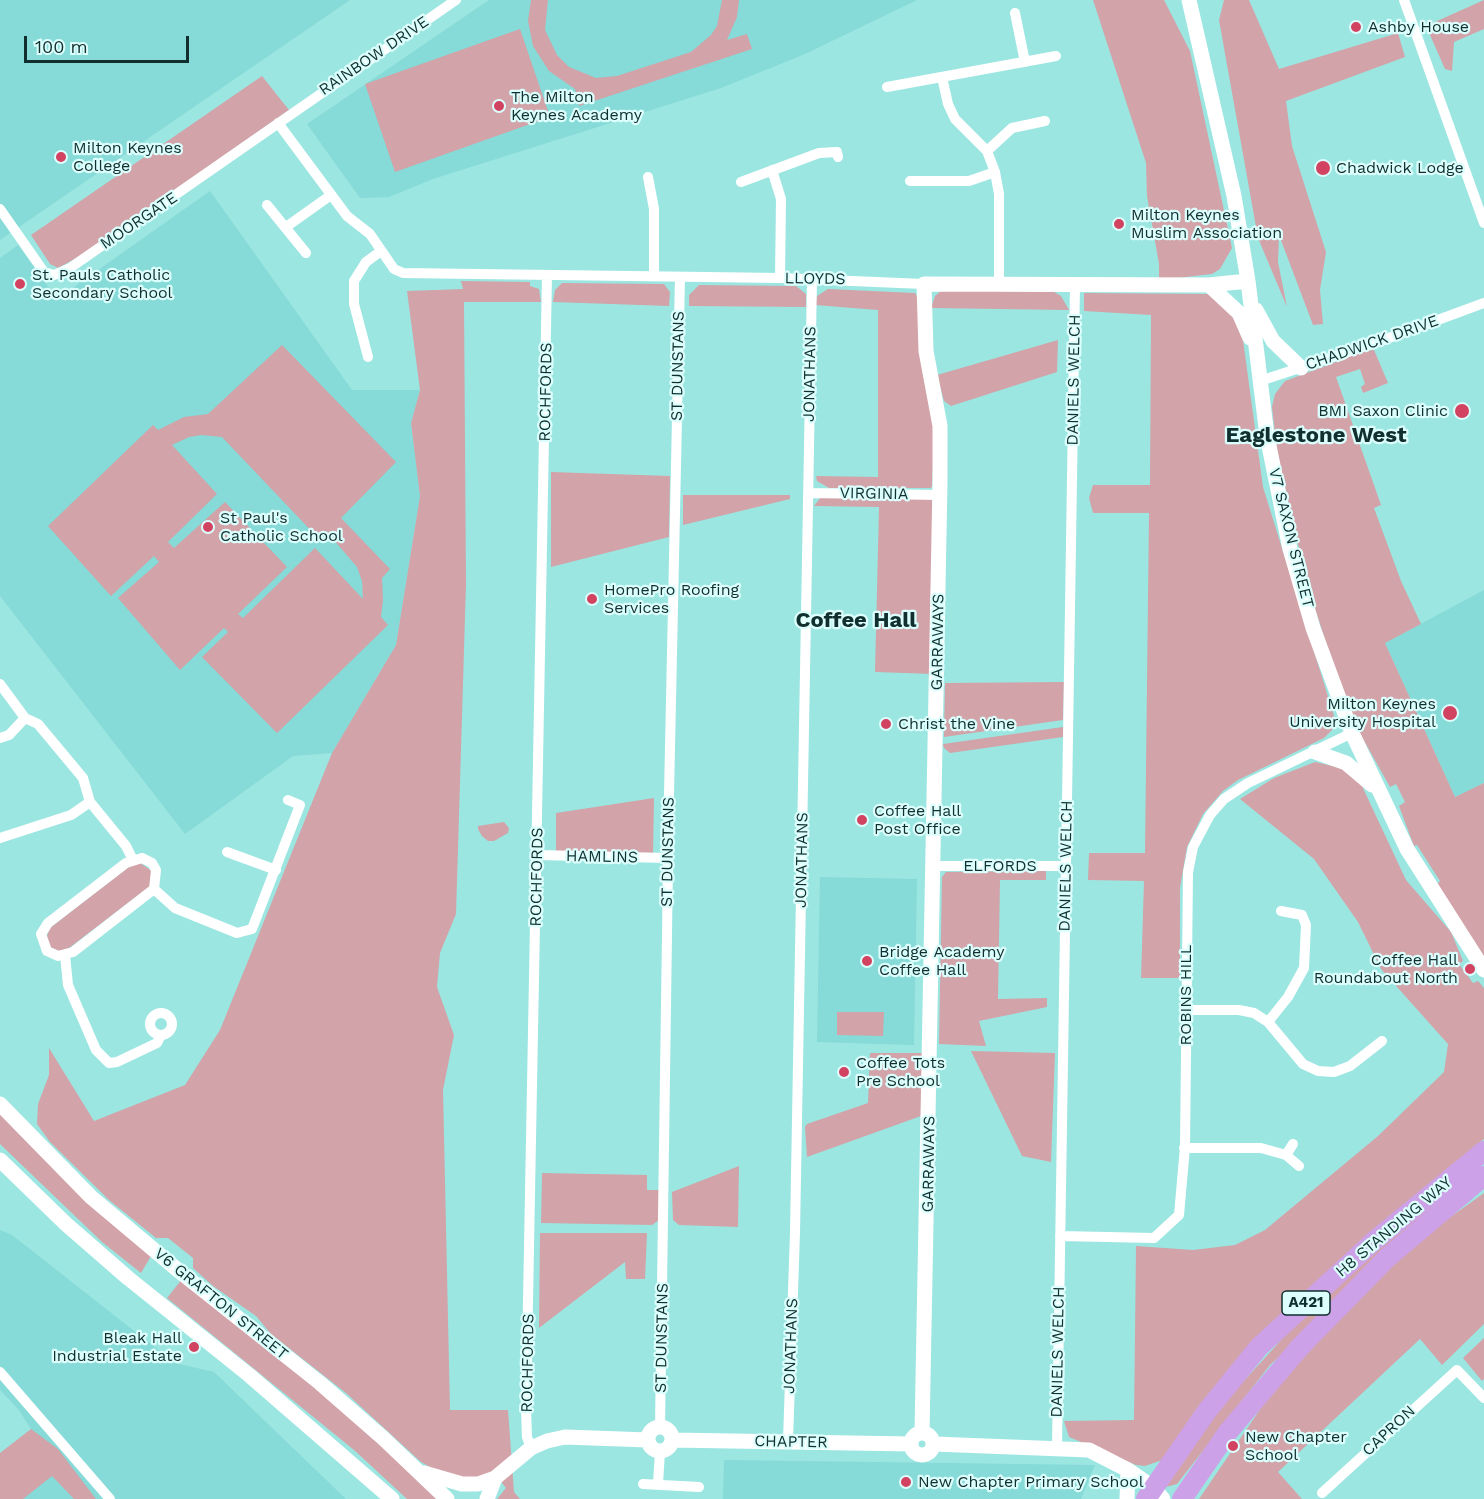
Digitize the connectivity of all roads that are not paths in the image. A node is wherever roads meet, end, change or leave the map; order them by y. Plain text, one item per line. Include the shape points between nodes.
1 (456, 0) edge
2 (1189, 0) edge
3 (1404, 0) edge
4 (1015, 13) dead end
5 (1056, 56) dead end
6 (1025, 62) junction
7 (942, 77) junction
8 (887, 87) dead end
9 (292, 112) joint
10 (1045, 121) dead end
11 (279, 123) junction
12 (987, 152) junction
13 (838, 157) dead end
14 (772, 170) junction
15 (994, 172) junction
16 (648, 177) dead end
17 (910, 181) dead end
18 (741, 182) dead end
19 (331, 195) junction
20 (267, 205) dead end
21 (0, 209) edge
22 (1484, 223) edge
23 (286, 227) junction
24 (306, 253) dead end
25 (383, 256) junction
26 (547, 275) junction
27 (654, 275) junction
28 (680, 277) junction
29 (780, 278) junction
30 (812, 279) junction
31 (999, 283) junction
32 (924, 284) junction
33 (1075, 285) junction
34 (1209, 285) junction
35 (1249, 289) junction
36 (1484, 303) edge
37 (1257, 355) junction
38 (368, 357) dead end
39 (1301, 368) junction
40 (1260, 381) junction
41 (808, 493) junction
42 (940, 495) junction
43 (0, 684) edge
44 (26, 718) junction
45 (1352, 733) junction
46 (0, 738) edge
47 (1315, 752) junction
48 (1377, 789) junction
49 (288, 800) dead end
50 (90, 802) junction
51 (0, 838) edge
52 (227, 852) dead end
53 (537, 855) junction
54 (668, 858) junction
55 (133, 860) junction
56 (934, 866) junction
57 (1066, 866) junction
58 (276, 870) junction
59 (154, 889) junction
60 (1281, 911) dead end
61 (65, 955) junction
62 (1484, 970) edge
63 (1186, 1010) junction
64 (1268, 1022) junction
65 (161, 1035) dead end
66 (1382, 1041) dead end
67 (0, 1104) edge
68 (1293, 1144) dead end
69 (1184, 1148) junction
70 (1484, 1151) edge
71 (1286, 1155) junction
72 (0, 1160) edge
73 (1299, 1166) dead end
74 (1474, 1176) edge
75 (1060, 1236) junction
76 (0, 1372) edge
77 (1484, 1398) edge
78 (660, 1427) junction
79 (917, 1439) junction
80 (648, 1440) junction
81 (788, 1441) junction
82 (666, 1445) junction
83 (1057, 1447) junction
84 (531, 1448) junction
85 (1128, 1470) junction
86 (419, 1472) junction
87 (1199, 1473) junction
88 (495, 1478) junction
89 (643, 1484) dead end
90 (658, 1484) junction
91 (699, 1487) dead end
92 (1322, 1493) dead end
93 (1156, 1496) edge
94 (110, 1499) edge
95 (392, 1499) edge
96 (447, 1499) edge
97 (487, 1499) edge
98 (1127, 1499) edge
99 (1182, 1499) edge

1 - 9 street, RAINBOW DRIVE
2 - 35 street, V7 SAXON STREET via 1234,196
3 - 22 street
4 - 6 street
5 - 6 street
6 - 7 street
7 - 8 street
7 - 12 street via 955,119
9 - 11 street, MOORGATE
10 - 12 street via 1012,128
11 - 19 street
11 - 21 street, MOORGATE via 161,207 54,275 36,264
12 - 15 street
13 - 14 street via 837,152 819,153
14 - 18 street
14 - 29 street via 781,199
15 - 17 street via 969,181
15 - 31 street via 999,194
16 - 27 street via 654,209
19 - 23 street
19 - 25 street via 347,216 369,234
20 - 23 street
23 - 24 street
25 - 26 street, LLOYDS via 403,273
25 - 38 street via 366,262 354,281 354,304
26 - 27 street, LLOYDS
26 - 53 street, ROCHFORDS
27 - 28 street, LLOYDS
28 - 29 street, LLOYDS
28 - 54 street, ST DUNSTANS
29 - 30 street, LLOYDS
30 - 32 street, LLOYDS
30 - 41 street, JONATHANS
31 - 32 street, LLOYDS
31 - 33 street, LLOYDS
32 - 42 street, GARRAWAYS via 926,351 940,426
33 - 34 street, LLOYDS
33 - 57 street, DANIELS WELCH
34 - 35 street, LLOYDS
34 - 37 street via 1239,313
35 - 37 street, V7 SAXON STREET
35 - 39 street via 1268,334
36 - 39 street, CHADWICK DRIVE
37 - 40 street, V7 SAXON STREET
39 - 40 street, CHADWICK DRIVE
40 - 45 street, V7 SAXON STREET via 1290,549 1313,627
41 - 42 street, VIRGINIA
41 - 81 street, JONATHANS
42 - 56 street, GARRAWAYS
43 - 44 street
44 - 46 street via 9,735
44 - 50 street via 38,724 82,778
45 - 47 street, ROBINS HILL
45 - 48 street, V7 SAXON STREET
47 - 48 street via 1346,763
47 - 63 street, ROBINS HILL via 1248,783 1224,799 1192,847 1188,872
48 - 62 street, V7 SAXON STREET via 1429,888
49 - 58 street via 300,805
50 - 51 street via 71,816
50 - 55 street
52 - 58 street
53 - 54 street, HAMLINS
53 - 84 street, ROCHFORDS via 526,1409
54 - 78 street, ST DUNSTANS
55 - 59 street via 146,860 154,866
55 - 61 street via 44,928 41,941 46,951
56 - 57 street, ELFORDS
56 - 79 street, GARRAWAYS
57 - 75 street, DANIELS WELCH
58 - 59 street via 254,926 244,933 176,908
59 - 61 street
60 - 64 street via 1302,915 1306,925 1304,968
61 - 65 street via 68,986 96,1050 109,1063 157,1043
63 - 64 street via 1239,1010
63 - 69 street, ROBINS HILL
64 - 66 street via 1303,1064 1318,1071 1334,1072 1350,1066
67 - 86 street, V6 GRAFTON STREET via 91,1197 320,1383
68 - 71 street
69 - 71 street via 1261,1148
69 - 75 street, ROBINS HILL via 1179,1215 1154,1238
70 - 74 highway, H8 STANDING WAY / A421
71 - 73 street
72 - 95 street via 66,1224
74 - 87 highway, H8 STANDING WAY / A421 via 1300,1347 1228,1432
74 - 93 highway, H8 STANDING WAY / A421 via 1374,1241 1259,1347 1207,1411
75 - 83 street, DANIELS WELCH
76 - 94 street
77 - 92 street, CAPRON via 1456,1370
78 - 80 street via 650,1432
78 - 82 street via 668,1430
79 - 81 street, CHAPTER
79 - 83 street, CHAPTER via 913,1451 924,1455 934,1444
80 - 82 street via 651,1446
80 - 84 street via 565,1437
81 - 82 street, CHAPTER
82 - 90 street
83 - 85 street via 1089,1450
84 - 88 street
85 - 93 street
85 - 98 street
86 - 88 street via 462,1484
86 - 96 street, V6 GRAFTON STREET
87 - 93 highway
87 - 99 highway, H8 STANDING WAY / A421
88 - 97 street
89 - 90 street
90 - 91 street

